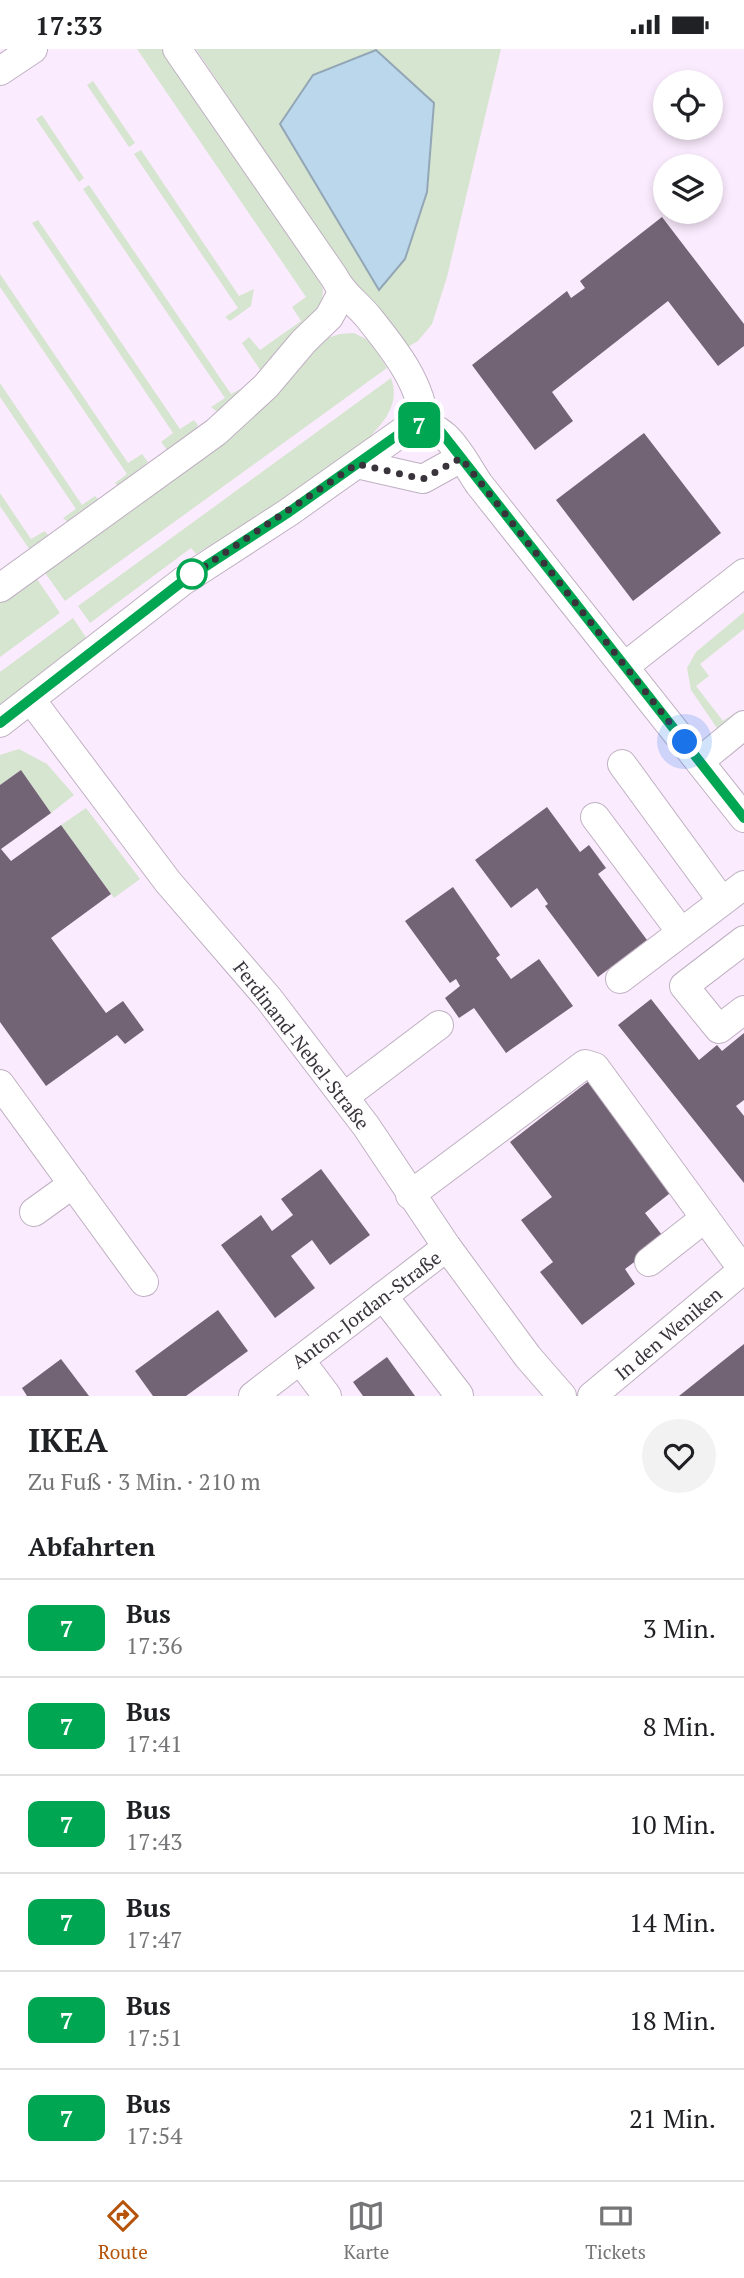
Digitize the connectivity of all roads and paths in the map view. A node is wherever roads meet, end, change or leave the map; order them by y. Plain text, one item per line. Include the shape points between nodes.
1 (33, 49) edge
2 (177, 49) edge
3 (0, 71) edge
4 (342, 293) junction
5 (424, 424) junction
6 (461, 458) junction
7 (357, 464) junction
8 (744, 573) edge
9 (0, 588) edge
10 (625, 666) junction
11 (32, 701) junction
12 (0, 723) edge
13 (744, 725) edge
14 (700, 761) junction
15 (622, 764) dead end
16 (595, 817) dead end
17 (744, 818) edge
18 (733, 893) edge
19 (681, 932) junction
20 (744, 940) edge
21 (620, 979) dead end
22 (744, 1010) edge
23 (439, 1025) dead end
24 (0, 1084) edge
25 (344, 1097) junction
26 (73, 1184) junction
27 (410, 1195) junction
28 (34, 1212) dead end
29 (705, 1218) junction
30 (447, 1247) junction
31 (649, 1262) dead end
32 (743, 1269) edge
33 (144, 1282) dead end
34 (383, 1296) junction
35 (300, 1360) junction
36 (459, 1395) edge
37 (253, 1396) edge
38 (327, 1396) edge
39 (562, 1396) edge
40 (592, 1396) edge

1 - 3 street
2 - 4 street
4 - 5 street via 367,316 402,364 420,395
4 - 9 street via 330,317 216,432
5 - 6 street via 441,432
5 - 7 street via 409,427
6 - 7 street via 423,479
6 - 10 street
7 - 11 street via 124,624
8 - 10 street
10 - 14 street
11 - 12 street
11 - 25 street, Ferdinand-Nebel-Straße via 168,882 261,989
13 - 14 street
14 - 17 street
15 - 18 street
16 - 19 street
18 - 19 street
19 - 21 street
20 - 22 street via 684,986 719,1029
23 - 25 street
24 - 26 street
25 - 27 street, Ferdinand-Nebel-Straße
26 - 28 street
26 - 33 street
27 - 29 street via 584,1064 595,1067
27 - 30 street, Ferdinand-Nebel-Straße
29 - 31 street
29 - 32 street
30 - 34 street, Anton-Jordan-Straße
30 - 39 street, Ferdinand-Nebel-Straße
32 - 40 street, In den Weniken
34 - 35 street, Anton-Jordan-Straße
34 - 36 street
35 - 37 street, Anton-Jordan-Straße
35 - 38 street

